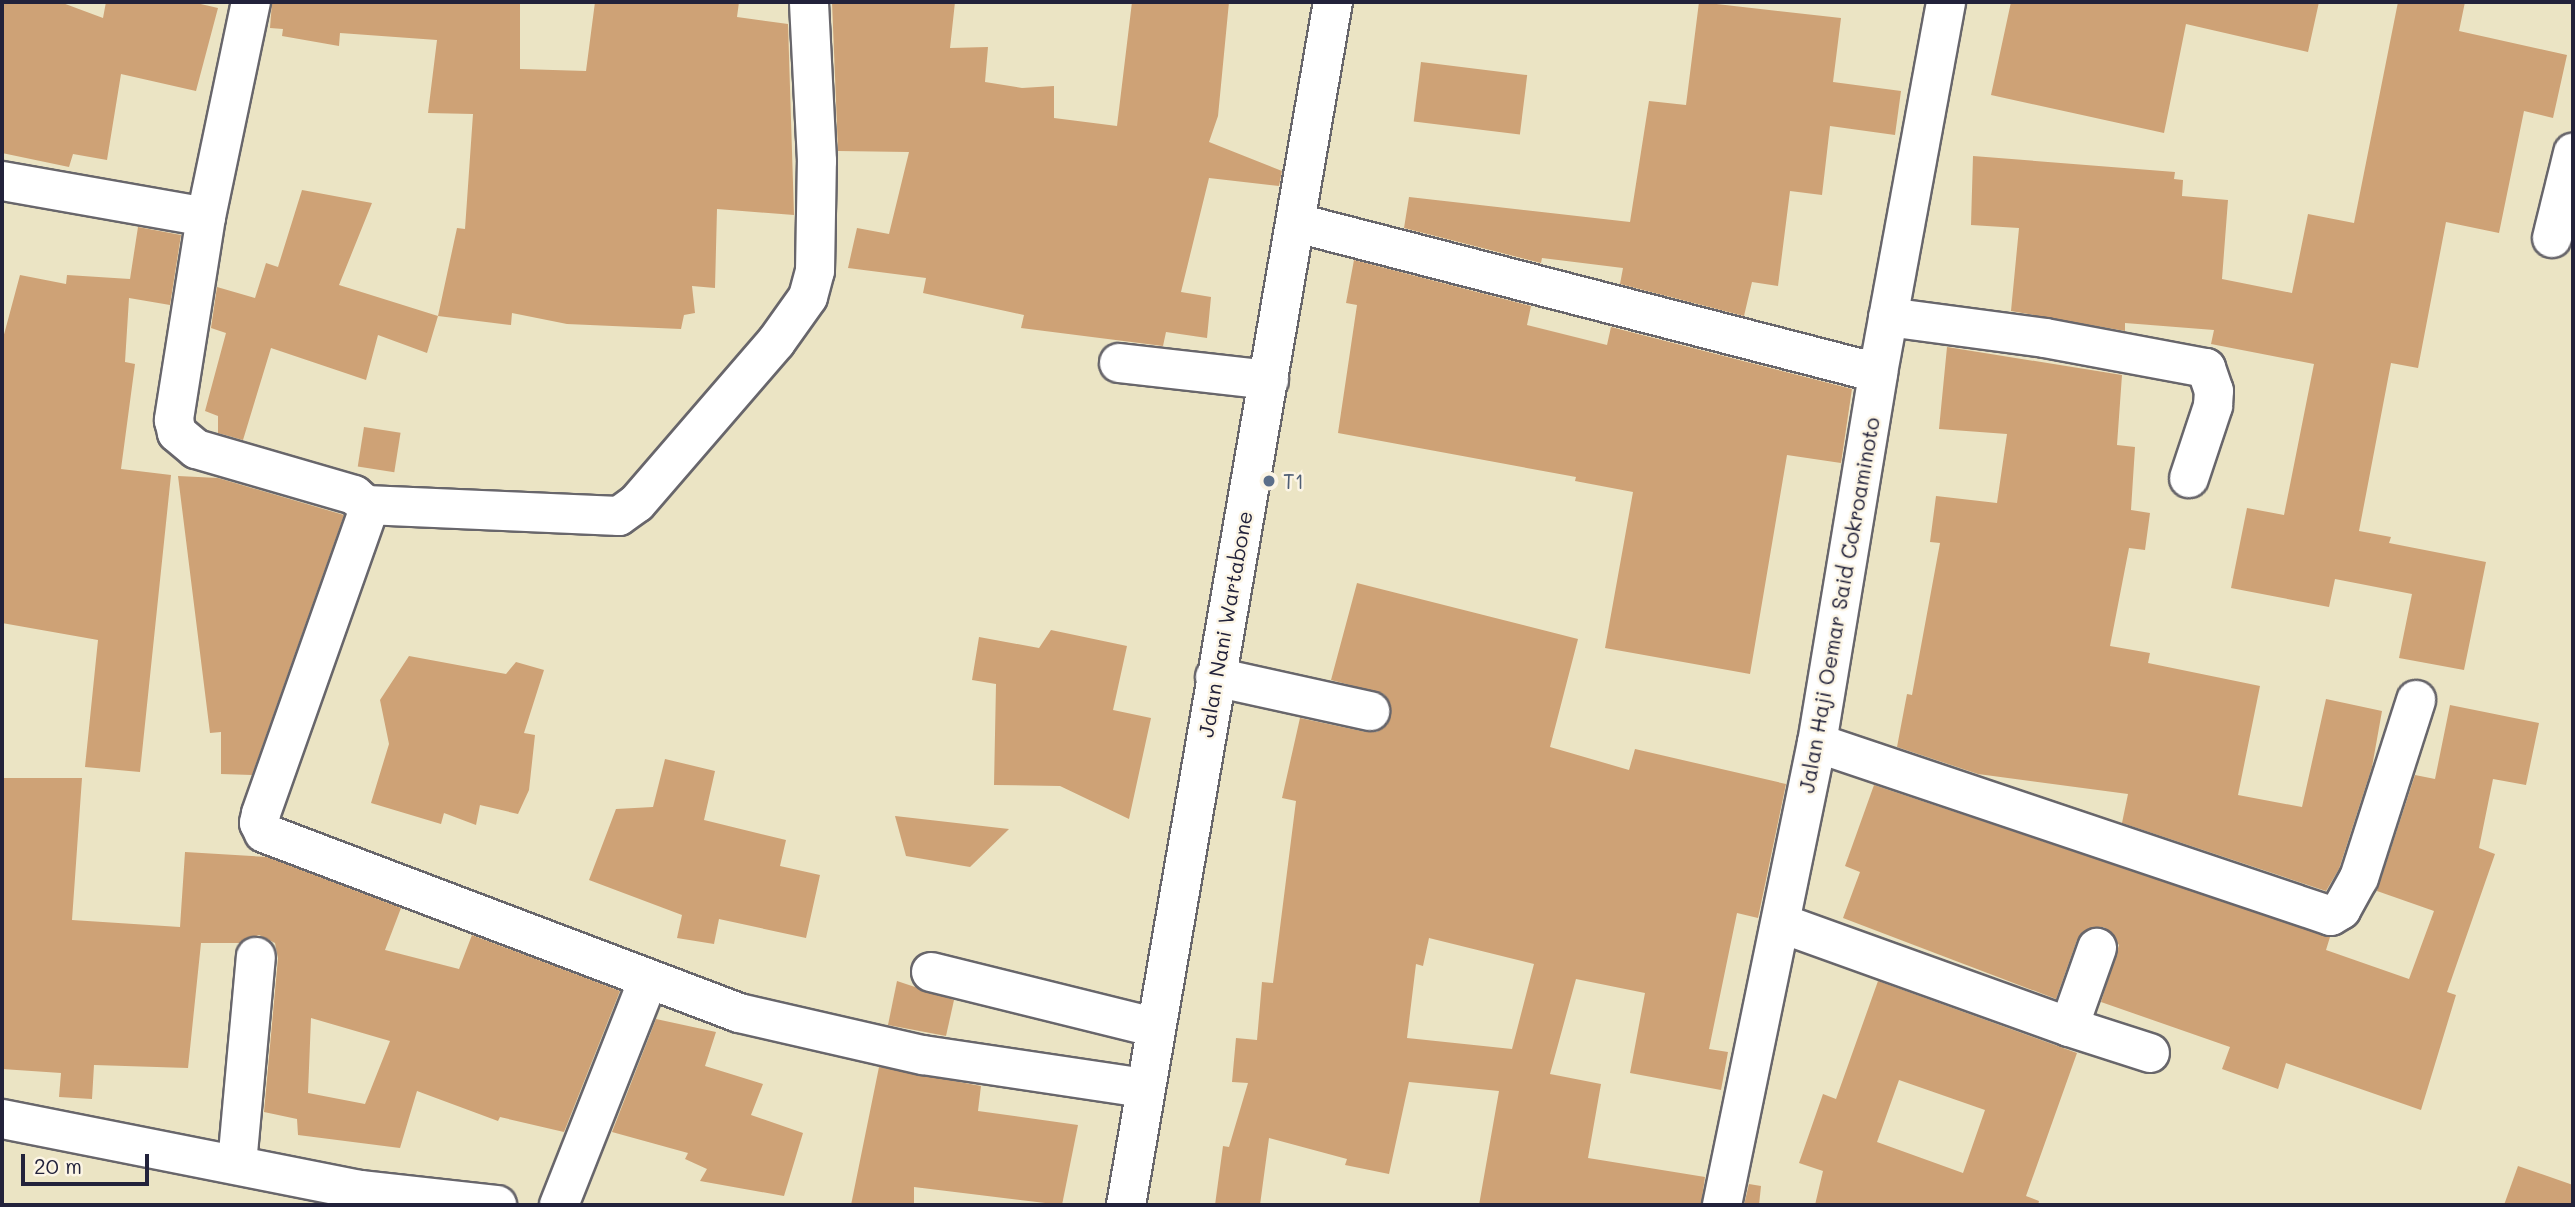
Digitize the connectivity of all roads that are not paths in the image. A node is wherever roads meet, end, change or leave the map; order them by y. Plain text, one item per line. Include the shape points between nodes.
1 (251, 2) edge
2 (809, 2) edge
3 (1333, 2) edge
4 (1945, 2) edge
5 (2573, 153) edge
6 (2, 181) edge
7 (206, 217) junction
8 (1297, 223) junction
9 (2552, 238) dead end
10 (1888, 317) junction
11 (1119, 363) dead end
12 (1878, 373) junction
13 (1269, 380) junction
14 (2189, 478) dead end
15 (366, 505) junction
16 (1215, 677) junction
17 (2416, 700) dead end
18 (1370, 710) dead end
19 (1817, 743) junction
20 (1783, 924) junction
21 (2097, 948) dead end
22 (256, 957) dead end
23 (931, 972) dead end
24 (648, 980) junction
25 (1154, 1027) junction
26 (2069, 1027) junction
27 (2150, 1053) dead end
28 (1145, 1088) junction
29 (2, 1119) edge
30 (237, 1164) junction
31 (497, 1205) edge
32 (559, 1205) edge
33 (1126, 1205) edge
34 (1722, 1205) edge

1 - 7 street
2 - 15 street via 817,161 815,271 807,297 776,342 637,503 619,516
3 - 8 street, Jalan Nani Wartabone
4 - 10 street, Jalan Haji Oemar Said Cokroaminoto
5 - 9 street
6 - 7 street
7 - 15 street via 174,420 177,433 197,449 354,495
8 - 12 street
8 - 13 street, Jalan Nani Wartabone
10 - 12 street, Jalan Haji Oemar Said Cokroaminoto
10 - 14 street via 2100,346 2207,368 2213,406
11 - 13 street
12 - 19 street, Jalan Haji Oemar Said Cokroaminoto
13 - 16 street, Jalan Nani Wartabone
15 - 24 street via 363,531 261,814 261,828 275,838
16 - 18 street
16 - 25 street, Jalan Nani Wartabone
17 - 19 street via 2358,878 2341,909 2331,916
19 - 20 street, Jalan Haji Oemar Said Cokroaminoto
20 - 26 street
20 - 34 street, Jalan Haji Oemar Said Cokroaminoto
21 - 26 street
22 - 30 street
23 - 25 street
24 - 28 street via 739,1013 923,1055
24 - 32 street
25 - 28 street, Jalan Nani Wartabone
26 - 27 street
28 - 33 street, Jalan Nani Wartabone
29 - 30 street
30 - 31 street via 361,1191

